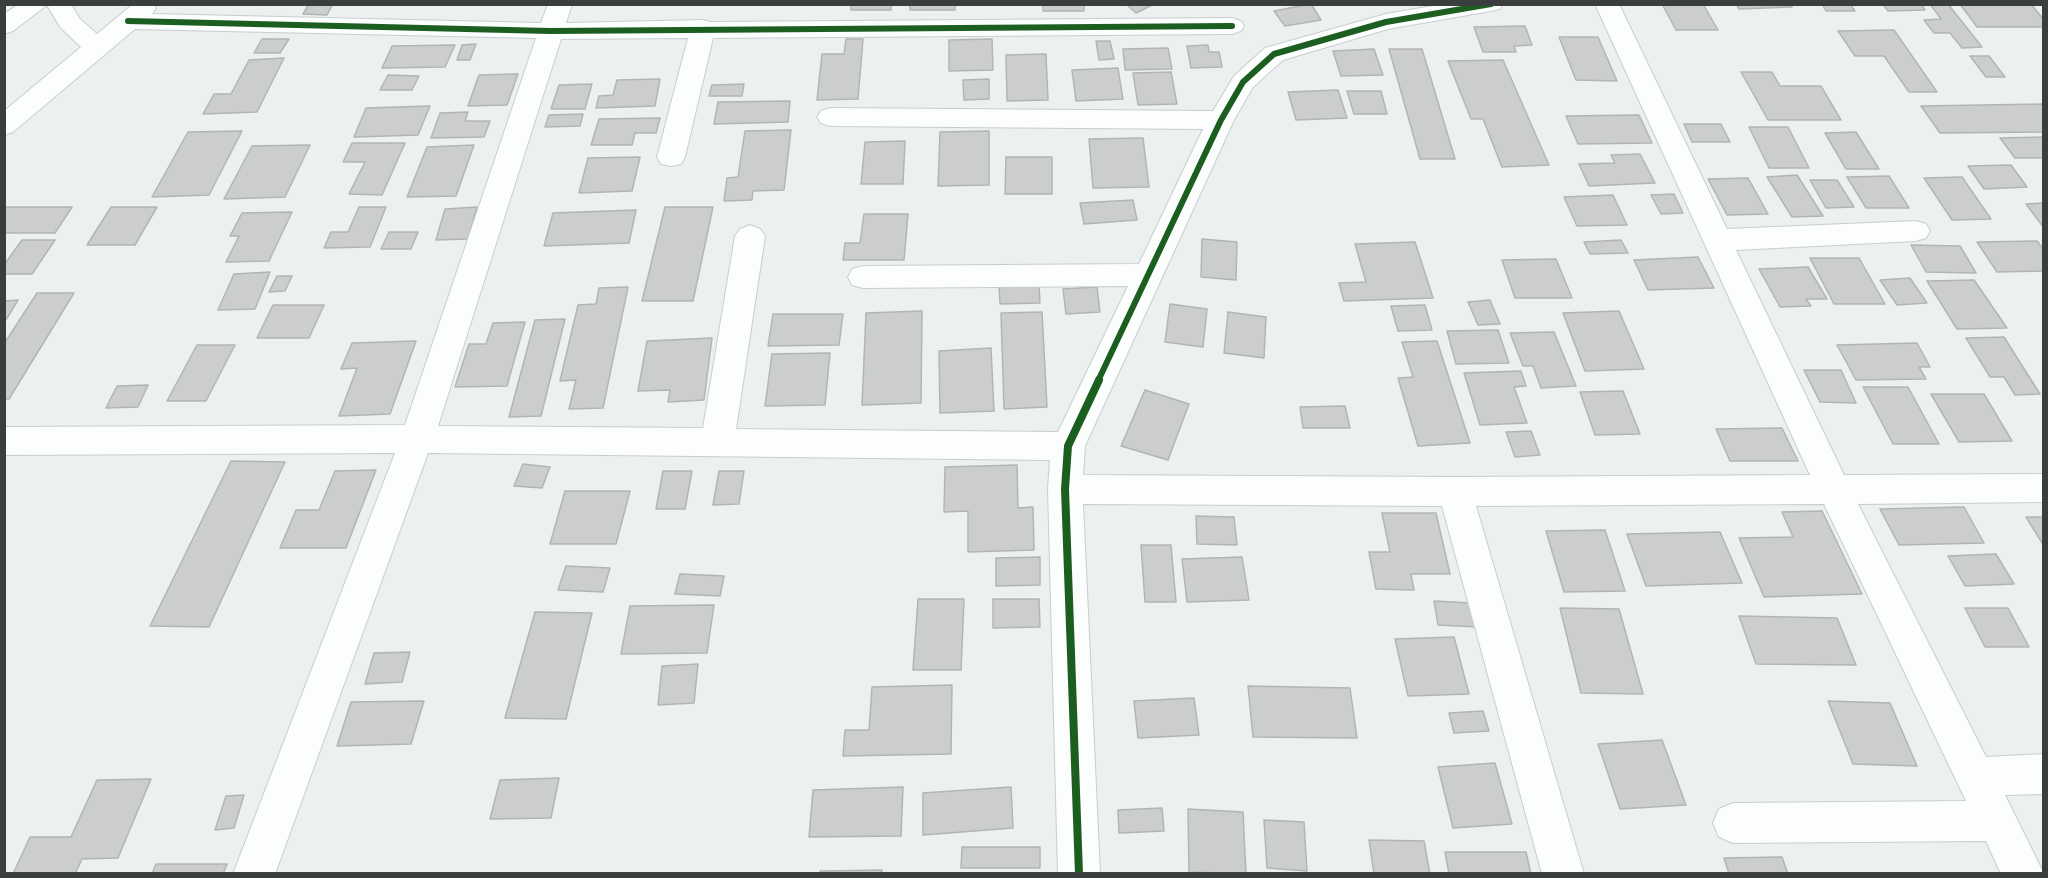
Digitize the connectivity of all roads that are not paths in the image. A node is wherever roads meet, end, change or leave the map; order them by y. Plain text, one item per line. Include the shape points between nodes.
1 (36, 4) edge
2 (59, 4) edge
3 (148, 4) edge
4 (1207, 4) edge
5 (1491, 4) edge
6 (1607, 4) edge
7 (1449, 8) edge
8 (555, 18) edge
9 (695, 20) edge
10 (128, 21) junction
11 (4, 26) edge
12 (1253, 40) junction
13 (97, 48) junction
14 (830, 117) dead end
15 (1221, 120) junction
16 (4, 126) edge
17 (671, 157) dead end
18 (1916, 231) dead end
19 (750, 236) dead end
20 (1717, 240) junction
21 (1149, 274) junction
22 (863, 277) dead end
23 (417, 438) junction
24 (4, 441) edge
25 (717, 442) junction
26 (1068, 446) junction
27 (2043, 488) edge
28 (1065, 489) junction
29 (1834, 490) junction
30 (1455, 492) junction
31 (2043, 774) edge
32 (1976, 777) junction
33 (1997, 820) junction
34 (1733, 823) dead end
35 (254, 873) edge
36 (1079, 873) edge
37 (1563, 873) edge
38 (2023, 873) edge

1 - 11 street
2 - 13 street via 69,22
3 - 10 street
4 - 12 street
5 - 7 street
6 - 20 street
7 - 12 street via 1386,22
8 - 9 street
8 - 10 street
8 - 23 street
9 - 12 street
9 - 17 street
10 - 13 street
12 - 15 street via 1243,82
13 - 16 street
14 - 15 street
15 - 21 street
18 - 20 street
19 - 25 street
20 - 29 street
21 - 22 street
21 - 26 street
23 - 24 street
23 - 25 street
23 - 35 street
25 - 26 street
26 - 28 street
27 - 29 street
28 - 30 street
28 - 36 street
29 - 30 street
29 - 32 street
30 - 37 street
31 - 32 street
32 - 33 street
33 - 34 street
33 - 38 street

